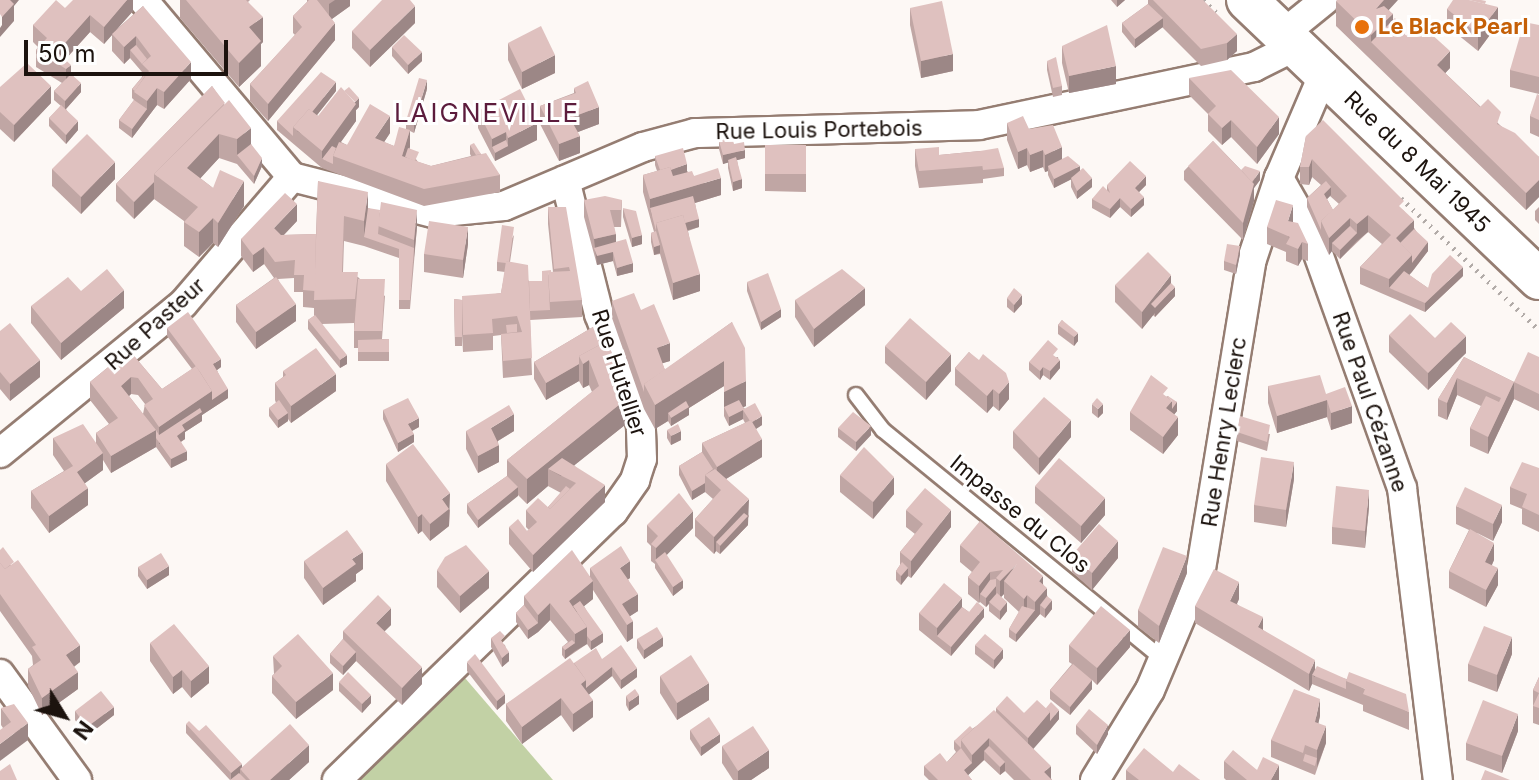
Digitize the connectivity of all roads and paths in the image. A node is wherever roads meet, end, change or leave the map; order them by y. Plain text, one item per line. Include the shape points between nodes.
1 (143, 0) edge
2 (1247, 0) edge
3 (1325, 0) edge
4 (1290, 40) junction
5 (1324, 73) junction
6 (292, 177) junction
7 (1279, 178) junction
8 (565, 180) junction
9 (1539, 279) edge
10 (856, 395) dead end
11 (0, 453) edge
12 (1164, 660) junction
13 (0, 674) edge
14 (9, 704) edge
15 (77, 780) edge
16 (337, 780) edge
17 (1095, 780) edge
18 (1438, 780) edge

1 - 6 street
2 - 4 main road, Rue du 8 Mai 1945
3 - 4 street, Rue Louis Portebois
4 - 5 main road, Rue du 8 Mai 1945
4 - 8 street, Rue Louis Portebois via 1254,67 979,125 695,133 643,147
5 - 7 street, Rue Henry Leclerc
5 - 9 main road, Rue du 8 Mai 1945
6 - 8 street, Rue Louis Portebois via 433,213 504,206
6 - 11 street, Rue Pasteur via 183,304
7 - 12 street, Rue Henry Leclerc via 1251,262 1201,569
7 - 18 street, Rue Paul Cézanne via 1311,234 1402,488
8 - 16 street, Rue Hutellier via 599,314 641,424 642,459 635,480 613,512
10 - 12 lane, Impasse du Clos via 883,430
12 - 17 street, Rue Henry Leclerc
13 - 14 street
14 - 15 street

